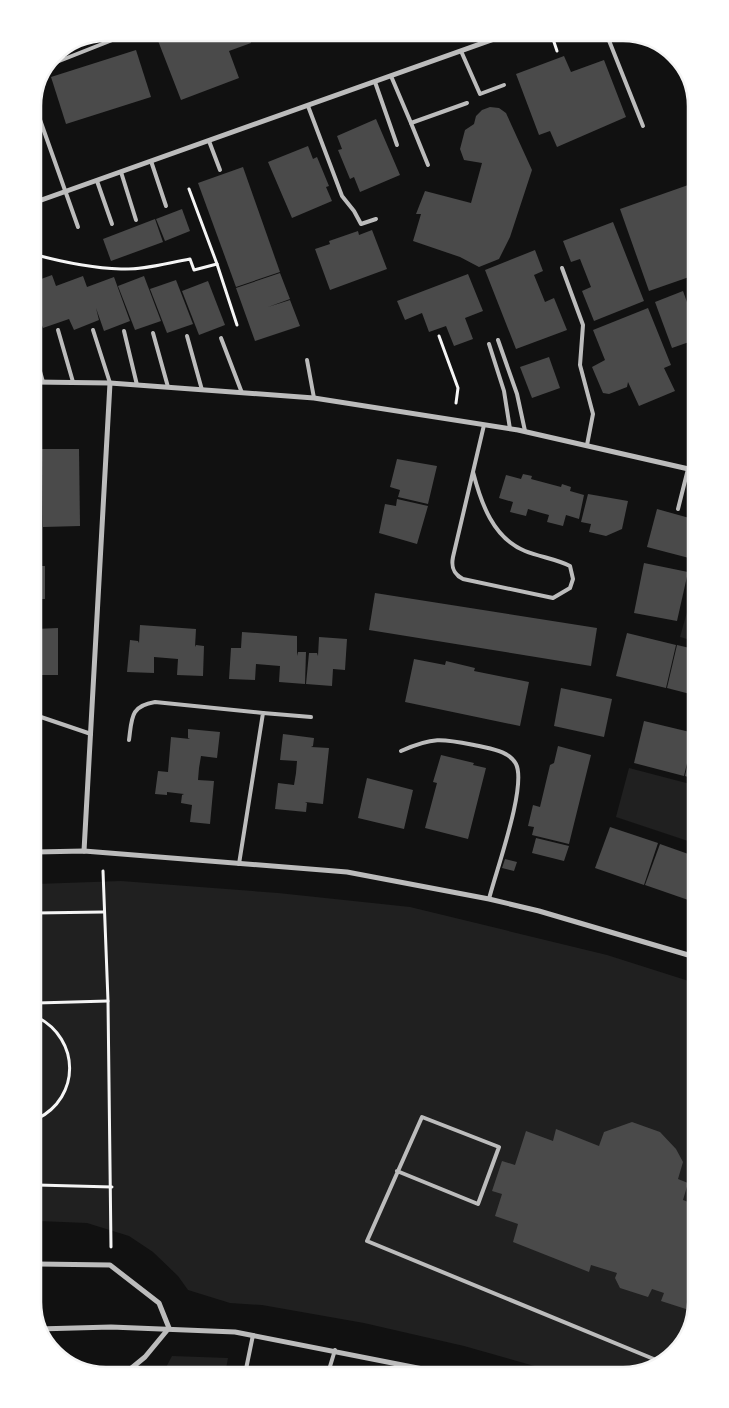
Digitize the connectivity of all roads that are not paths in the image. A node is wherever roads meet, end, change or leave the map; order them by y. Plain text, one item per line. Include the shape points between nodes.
1 (110, 41) edge
2 (489, 41) edge
3 (609, 41) edge
4 (461, 51) junction
5 (59, 61) edge
6 (391, 76) junction
7 (375, 82) junction
8 (504, 85) dead end
9 (467, 103) dead end
10 (308, 106) junction
11 (41, 123) edge
12 (411, 123) junction
13 (643, 126) dead end
14 (209, 141) junction
15 (397, 145) dead end
16 (151, 161) junction
17 (428, 165) dead end
18 (220, 170) dead end
19 (120, 172) junction
20 (97, 180) junction
21 (65, 192) junction
22 (41, 200) edge
23 (166, 206) dead end
24 (376, 218) dead end
25 (136, 220) dead end
26 (112, 224) dead end
27 (78, 227) dead end
28 (562, 268) dead end
29 (58, 330) dead end
30 (93, 330) dead end
31 (124, 331) dead end
32 (153, 333) dead end
33 (187, 336) dead end
34 (221, 338) dead end
35 (498, 340) dead end
36 (489, 344) dead end
37 (307, 360) dead end
38 (41, 375) edge
39 (43, 382) joint
40 (73, 382) junction
41 (110, 383) junction
42 (137, 385) junction
43 (168, 387) junction
44 (202, 390) junction
45 (242, 392) junction
46 (314, 398) junction
47 (484, 425) junction
48 (510, 428) junction
49 (525, 432) junction
50 (587, 445) junction
51 (688, 468) edge
52 (473, 472) junction
53 (688, 478) edge
54 (678, 509) dead end
55 (264, 713) junction
56 (41, 717) edge
57 (311, 717) dead end
58 (91, 734) junction
59 (129, 740) dead end
60 (401, 751) dead end
61 (84, 851) junction
62 (41, 852) edge
63 (239, 864) junction
64 (490, 899) junction
65 (688, 955) edge
66 (397, 1171) junction
67 (41, 1264) edge
68 (169, 1328) junction
69 (47, 1329) edge
70 (253, 1335) junction
71 (335, 1350) junction
72 (653, 1359) edge
73 (133, 1367) edge
74 (246, 1367) edge
75 (330, 1367) edge
76 (415, 1367) edge

1 - 5 lane
2 - 4 street
3 - 13 lane
4 - 6 street
4 - 8 lane via 480,94
6 - 7 street
6 - 12 lane
7 - 10 street
7 - 15 lane
9 - 12 lane
10 - 14 street
10 - 24 lane via 342,196 354,210 360,224
11 - 21 lane
12 - 17 lane
14 - 16 street
14 - 18 lane
16 - 19 street
16 - 23 lane
19 - 20 street
19 - 25 lane
20 - 21 street
20 - 26 lane
21 - 22 street
21 - 27 lane
28 - 50 lane via 583,325 580,365 594,414
29 - 40 lane
30 - 41 lane
31 - 42 lane
32 - 43 lane
33 - 44 lane
34 - 45 lane
35 - 49 lane via 517,394
36 - 48 lane via 504,391
37 - 46 lane
38 - 39 lane
39 - 40 street
40 - 41 street
41 - 42 street
41 - 58 street
42 - 43 street
43 - 44 street
44 - 45 street
45 - 46 street
46 - 47 street
47 - 48 street
47 - 52 lane
48 - 49 street
49 - 50 street
50 - 51 street
52 - 52 lane via 452,557 451,565 456,576 553,598 567,591 573,579 570,566 525,551 507,540 482,503
53 - 54 lane
55 - 57 lane
55 - 59 lane via 155,702 144,704 133,714
55 - 63 lane
56 - 58 lane
58 - 61 street
60 - 64 lane via 432,739 445,739 500,751 516,764 519,785
61 - 62 street
61 - 63 street
63 - 64 street via 347,872
64 - 65 street
66 - 66 lane via 422,1117 499,1147 478,1204
66 - 72 lane via 368,1241
67 - 68 street via 110,1265 160,1303
68 - 69 street
68 - 70 street
68 - 73 street
70 - 71 street
70 - 74 lane
71 - 75 lane
71 - 76 street

